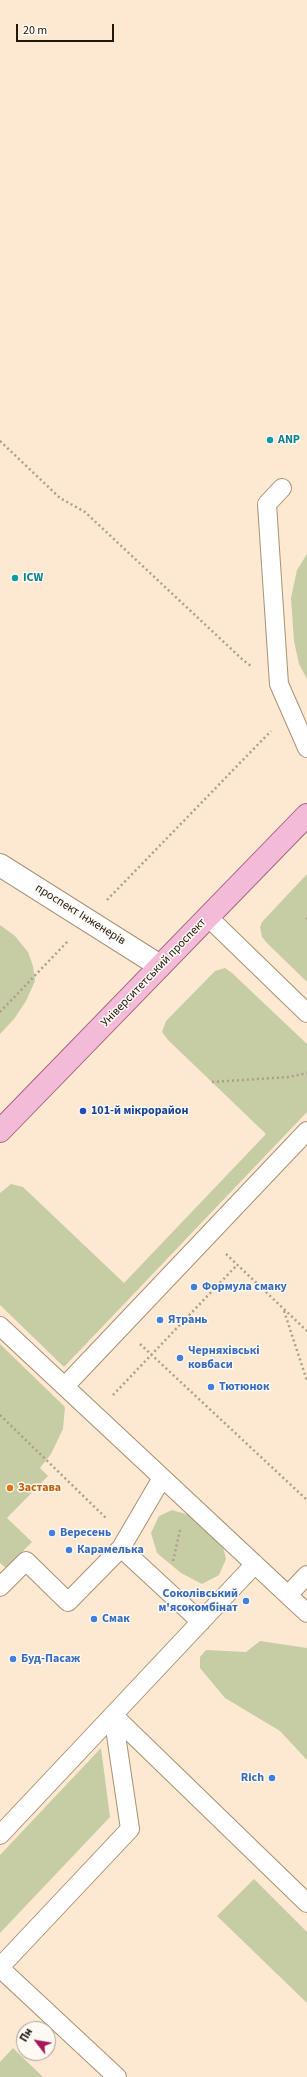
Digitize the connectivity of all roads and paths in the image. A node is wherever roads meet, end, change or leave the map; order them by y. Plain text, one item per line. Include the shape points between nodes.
1 (0, 441) edge
2 (282, 488) dead end
3 (279, 684) junction
4 (291, 710) junction
5 (307, 748) edge
6 (307, 815) edge
7 (0, 865) edge
8 (208, 917) junction
9 (88, 920) junction
10 (160, 966) junction
11 (0, 1012) edge
12 (307, 1012) edge
13 (307, 1073) edge
14 (212, 1082) dead end
15 (0, 1131) edge
16 (307, 1131) edge
17 (207, 1236) junction
18 (237, 1265) junction
19 (284, 1309) junction
20 (0, 1326) edge
21 (121, 1326) junction
22 (307, 1331) edge
23 (152, 1355) junction
24 (307, 1381) edge
25 (65, 1386) junction
26 (95, 1414) junction
27 (0, 1415) edge
28 (162, 1478) junction
29 (307, 1500) edge
30 (188, 1501) junction
31 (124, 1543) junction
32 (255, 1564) junction
33 (307, 1575) edge
34 (0, 1587) edge
35 (165, 1590) junction
36 (288, 1595) junction
37 (307, 1613) edge
38 (201, 1622) junction
39 (113, 1715) junction
40 (0, 1835) edge
41 (307, 1903) edge
42 (0, 1967) edge
43 (117, 2077) edge

1 - 3 path via 60,498 84,512 243,660
2 - 3 lane via 267,504
3 - 4 lane
4 - 5 lane
4 - 9 path
6 - 8 main road, Університетський проспект
7 - 9 street, проспект Інженерів
8 - 10 main road, Університетський проспект
8 - 12 lane
9 - 10 street, проспект Інженерів
9 - 11 path
10 - 15 main road, Університетський проспект
13 - 14 path via 289,1077
16 - 17 lane
17 - 18 path
17 - 21 lane
18 - 19 path
18 - 23 path
19 - 22 path
19 - 24 path
20 - 25 lane
21 - 23 path
21 - 25 lane
23 - 26 path
23 - 29 path
25 - 26 lane
26 - 28 lane
27 - 31 path
28 - 30 lane
28 - 31 lane
30 - 32 lane
30 - 35 path
31 - 34 lane via 68,1602 26,1560
31 - 35 lane
32 - 36 lane
32 - 38 lane
33 - 36 lane
35 - 38 lane
36 - 37 lane
38 - 39 lane
39 - 40 lane
39 - 41 lane
39 - 42 lane via 130,1829
42 - 43 lane

